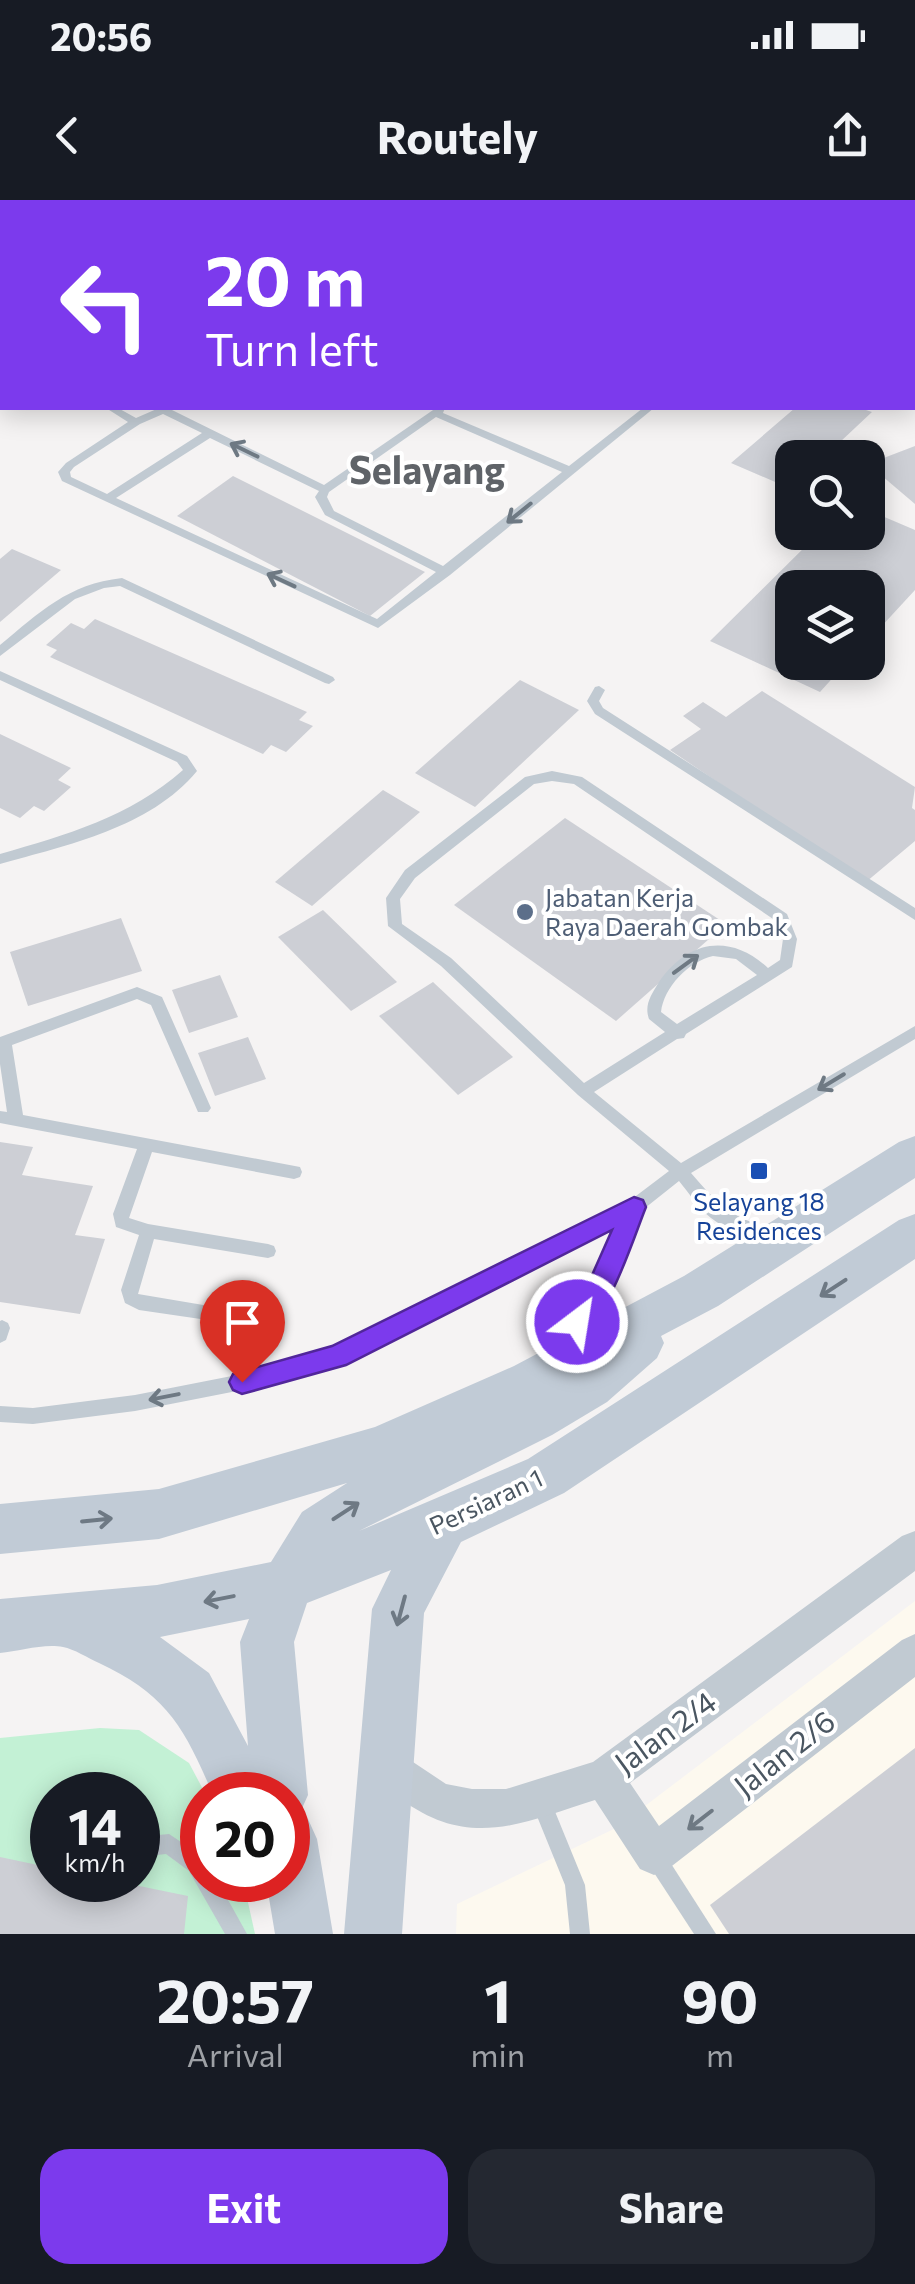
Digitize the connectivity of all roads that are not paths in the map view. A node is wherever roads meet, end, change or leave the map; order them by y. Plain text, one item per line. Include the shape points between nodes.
1 (114, 410) edge
2 (163, 410) edge
3 (167, 410) edge
4 (439, 410) edge
5 (646, 410) edge
6 (136, 422) junction
7 (210, 433) junction
8 (570, 471) junction
9 (325, 490) junction
10 (108, 498) junction
11 (446, 572) junction
12 (0, 652) edge
13 (0, 675) edge
14 (329, 680) dead end
15 (598, 690) dead end
16 (2, 856) edge
17 (915, 915) edge
18 (768, 976) junction
19 (915, 1032) edge
20 (679, 1034) junction
21 (2, 1042) edge
22 (583, 1091) junction
23 (203, 1108) dead end
24 (8, 1118) edge
25 (147, 1144) junction
26 (915, 1155) edge
27 (680, 1171) junction
28 (294, 1172) dead end
29 (634, 1207) junction
30 (148, 1232) junction
31 (915, 1234) edge
32 (781, 1240) junction
33 (268, 1250) dead end
34 (701, 1291) junction
35 (221, 1315) dead end
36 (531, 1382) junction
37 (0, 1414) edge
38 (443, 1524) junction
39 (0, 1529) edge
40 (915, 1549) edge
41 (287, 1586) junction
42 (63, 1620) junction
43 (0, 1626) edge
44 (915, 1653) edge
45 (388, 1766) junction
46 (231, 1772) edge
47 (278, 1772) edge
48 (604, 1778) junction
49 (540, 1800) junction
50 (654, 1855) junction
51 (218, 1902) edge
52 (272, 1902) edge
53 (299, 1902) edge
54 (376, 1931) edge
55 (237, 1934) edge
56 (279, 1934) edge
57 (304, 1934) edge
58 (580, 1934) edge
59 (706, 1934) edge

1 - 6 lane
2 - 6 lane
3 - 7 lane
4 - 8 lane
4 - 9 lane
5 - 8 lane
6 - 10 lane via 64,472
9 -> 7 lane
7 - 10 lane
8 -> 11 lane
9 - 11 lane via 321,497 329,513
11 -> 10 lane via 386,622 369,622
12 - 14 lane via 78,588 122,582
13 - 16 lane via 182,759 190,771 102,830
15 - 17 lane via 593,701 599,712
18 - 20 lane
20 -> 18 lane via 652,1006 671,974 703,951 736,952
18 - 22 lane via 787,963 790,939 782,918 577,780 530,780 410,874 393,898 395,926 446,962
19 -> 27 lane
20 - 22 lane
21 - 23 lane via 137,993 148,996 157,1001
21 - 24 lane
22 - 27 lane
24 - 25 lane
25 - 28 lane
25 - 30 lane via 121,1214 128,1228
26 - 32 main road
27 - 29 lane
27 - 32 lane via 715,1212
29 - 36 lane via 591,1308
29 -> 37 lane via 337,1356 136,1403
30 - 33 lane
30 - 35 lane via 131,1298
31 -> 38 main road, Persiaran 1 via 546,1476
32 - 34 main road
34 - 36 main road
41 -> 34 main road via 320,1530 350,1506 590,1386
39 -> 36 main road via 159,1514 381,1449
38 - 41 main road, Persiaran 1
38 -> 45 main road via 398,1609
40 - 48 street, Jalan 2/4
41 -> 42 main road, Persiaran 1 via 157,1612
41 - 47 main road via 267,1642
42 - 43 main road, Persiaran 1
42 - 46 main road via 180,1682 201,1706
44 -> 50 street, Jalan 2/6
45 - 49 street, Jalan 2/4 via 438,1802 472,1810
45 - 54 main road
48 - 49 street, Jalan 2/4
48 - 50 street
49 - 58 lane via 575,1885
50 - 59 lane
51 - 55 lane
52 - 56 main road
53 - 57 main road

